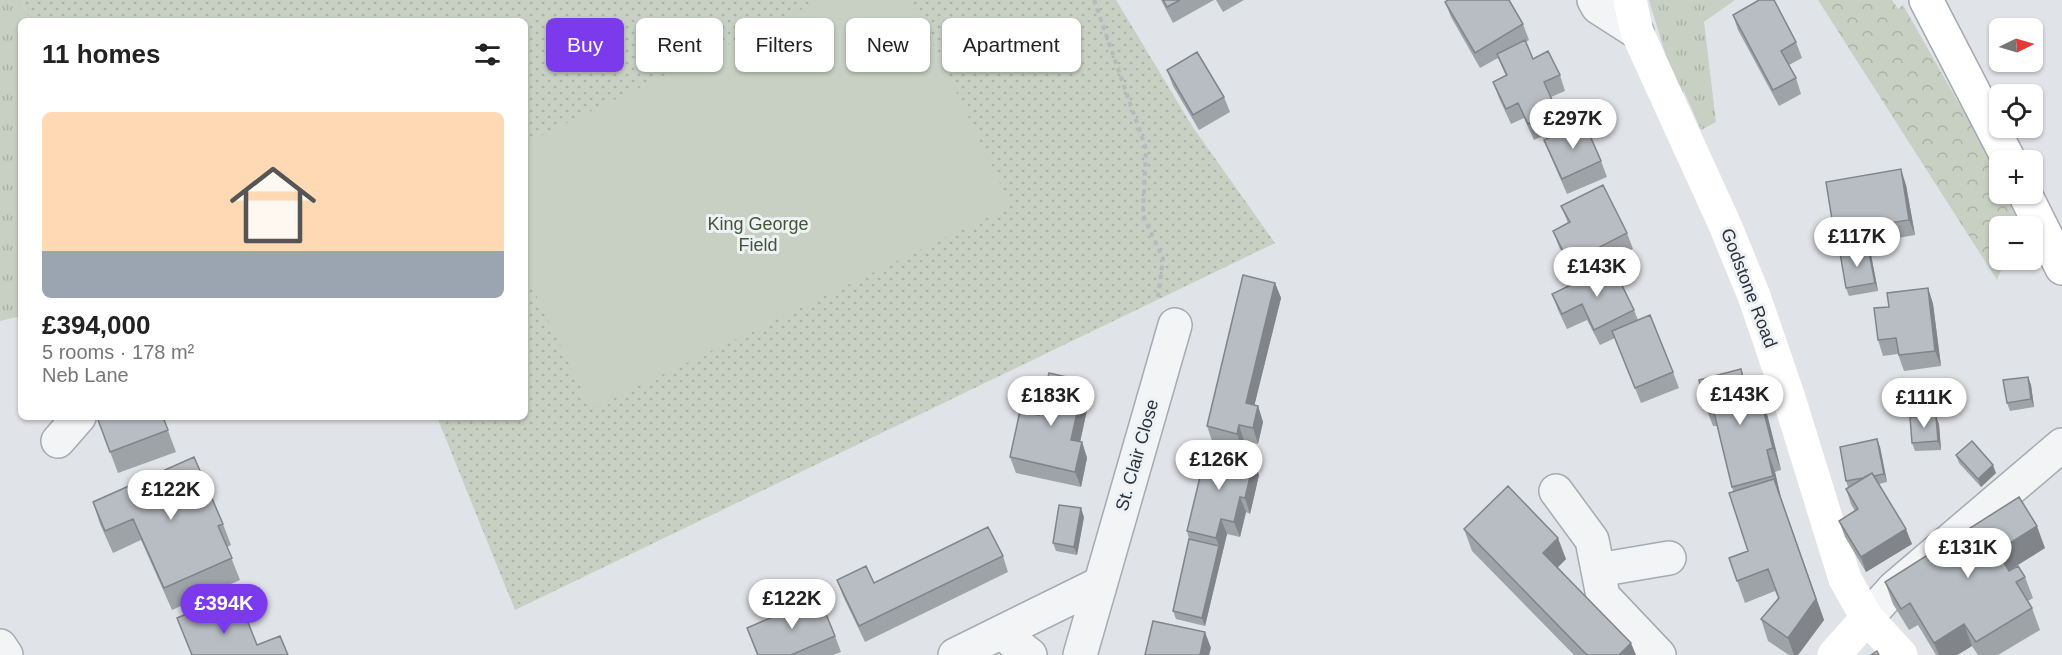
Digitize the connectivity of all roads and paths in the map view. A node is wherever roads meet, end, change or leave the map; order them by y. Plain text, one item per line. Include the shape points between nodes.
1 (1094, 0) edge
2 (1594, 0) edge
3 (1630, 0) edge
4 (1926, 0) edge
5 (1637, 32) junction
6 (2004, 150) edge
7 (2030, 204) edge
8 (2062, 268) edge
9 (1175, 325) joint
10 (76, 420) edge
11 (58, 441) dead end
12 (2062, 444) edge
13 (1556, 491) dead end
14 (1669, 558) dead end
15 (1598, 570) junction
16 (1099, 584) junction
17 (1867, 618) junction
18 (1002, 633) junction
19 (0, 646) edge
20 (6, 655) edge
21 (955, 655) edge
22 (1030, 655) edge
23 (1080, 655) edge
24 (1659, 655) edge
25 (1834, 655) edge
26 (1901, 655) edge

1 - 9 path via 1146,149 1143,215 1164,260 1158,298
2 - 5 street via 1598,7
3 - 5 street, Godstone Road
4 - 6 street
5 - 17 street, Godstone Road via 1754,296 1845,579
7 - 8 street
9 - 16 street, St. Clair Close
10 - 11 street
12 - 17 street via 1894,588
13 - 15 street via 1592,540
14 - 15 street
15 - 24 street via 1603,596
16 - 18 street
16 - 23 street, St. Clair Close
17 - 25 street
17 - 26 street, Godstone Road
18 - 21 street
18 - 22 street
19 - 20 street

